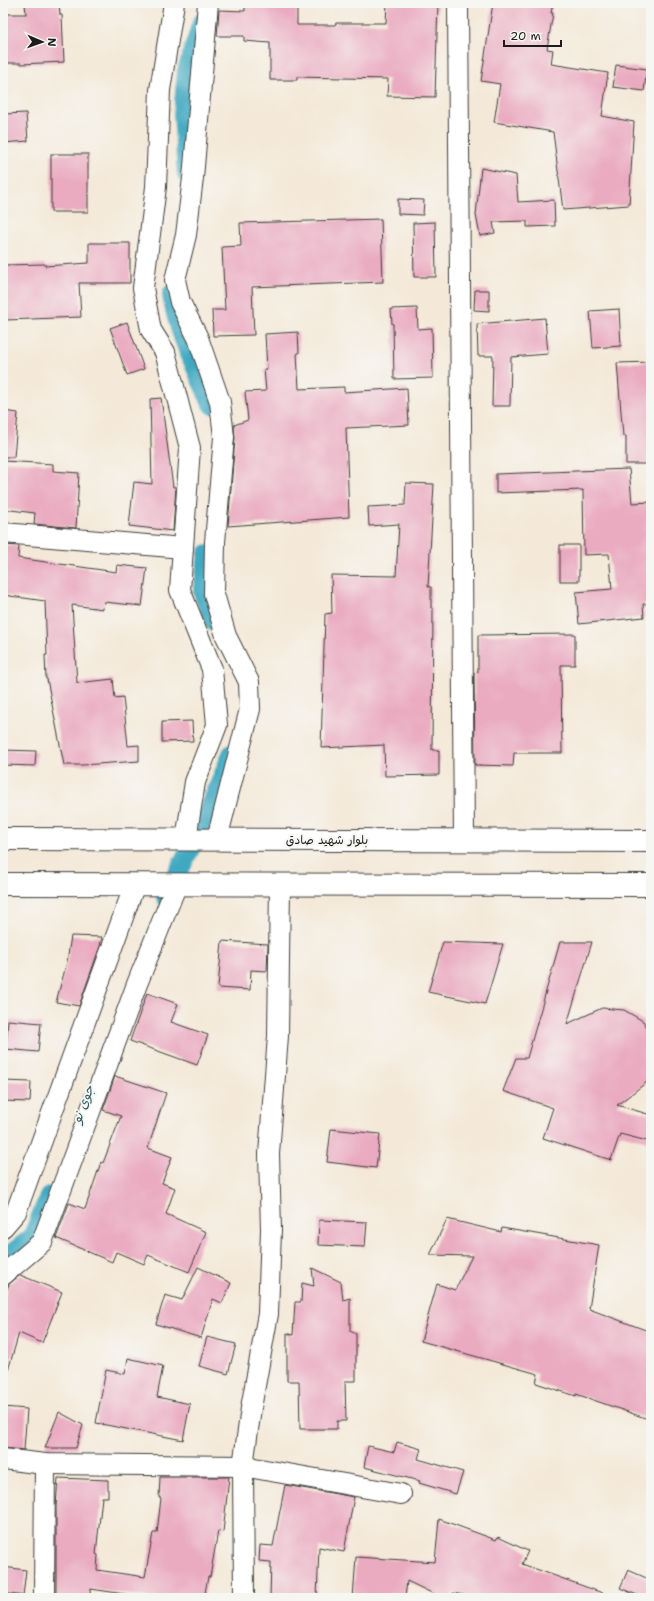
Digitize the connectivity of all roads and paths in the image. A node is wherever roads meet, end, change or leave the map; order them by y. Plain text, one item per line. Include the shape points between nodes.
1 (174, 3) edge
2 (208, 3) edge
3 (458, 3) edge
4 (3, 533) edge
5 (183, 548) junction
6 (3, 839) edge
7 (186, 839) junction
8 (217, 839) junction
9 (464, 841) junction
10 (651, 841) edge
11 (3, 884) edge
12 (136, 884) junction
13 (177, 884) junction
14 (280, 885) junction
15 (651, 885) edge
16 (3, 1227) edge
17 (3, 1275) edge
18 (3, 1459) edge
19 (45, 1464) junction
20 (242, 1466) junction
21 (401, 1494) dead end
22 (44, 1598) edge
23 (244, 1598) edge

1 - 5 street via 160,90 156,188 143,288 151,330 165,352 190,448
2 - 8 street via 192,186 186,236 175,280 180,302 198,338 220,402 224,437 215,542 214,594 226,636 249,682 250,709
3 - 9 street
4 - 5 street
5 - 7 street via 180,590 212,669 217,725 195,782
6 - 7 main road, بلوار شهید صادق
7 - 8 main road, بلوار شهید صادق
8 - 9 main road, بلوار شهید صادق
9 - 10 main road, بلوار شهید صادق
11 - 12 main road
12 - 13 main road
12 - 16 street via 16,1212
13 - 14 main road
13 - 17 street via 137,984 42,1242
14 - 15 main road
14 - 20 street via 278,1036 269,1154 271,1230 268,1314
18 - 19 street
19 - 20 street
19 - 22 street
20 - 21 street
20 - 23 street

